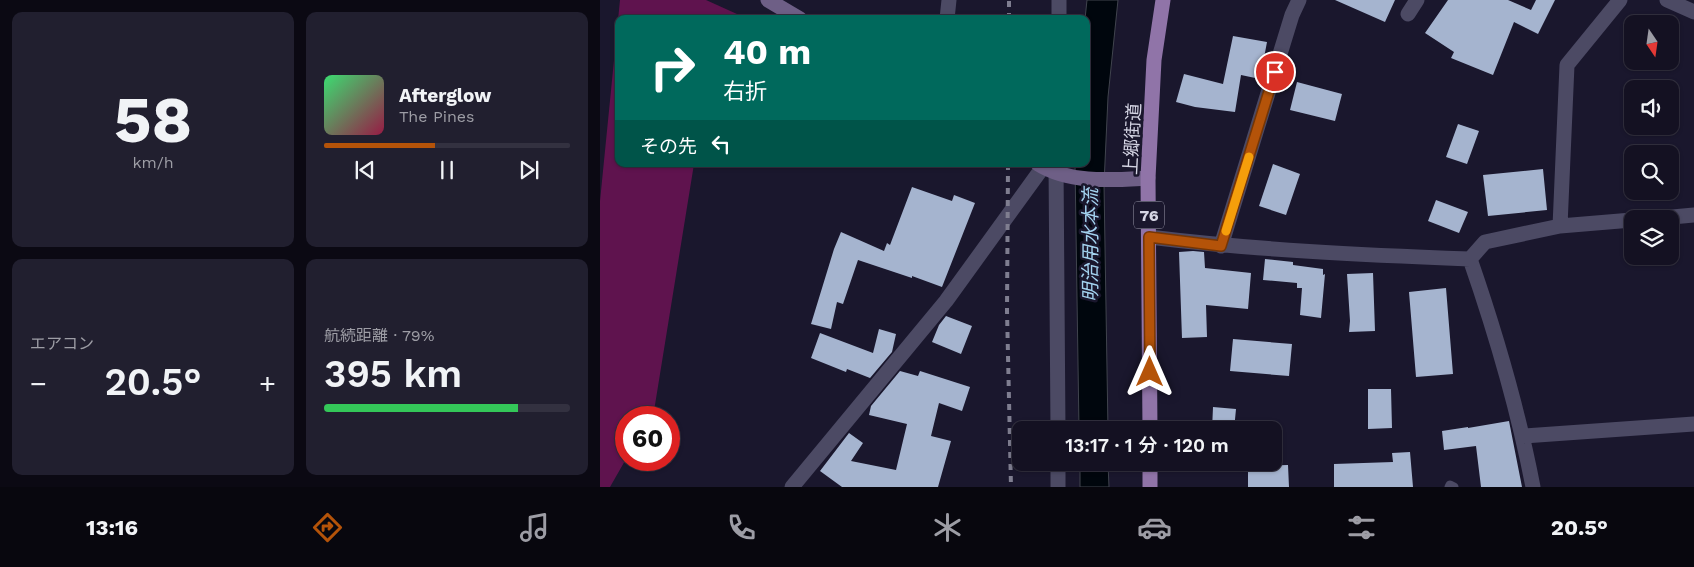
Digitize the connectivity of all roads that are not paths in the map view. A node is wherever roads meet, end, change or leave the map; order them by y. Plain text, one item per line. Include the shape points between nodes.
1 (768, 0) edge
2 (949, 0) edge
3 (1059, 0) edge
4 (1163, 0) edge
5 (1299, 0) edge
6 (1417, 0) edge
7 (1620, 0) edge
8 (1667, 0) edge
9 (1694, 12) edge
10 (1408, 14) dead end
11 (793, 15) edge
12 (947, 15) edge
13 (1059, 15) edge
14 (1048, 167) edge
15 (1148, 178) junction
16 (1694, 216) edge
17 (1679, 217) edge
18 (1624, 221) edge
19 (1560, 226) junction
20 (1149, 237) junction
21 (1221, 246) junction
22 (1470, 259) junction
23 (1058, 421) edge
24 (1150, 421) edge
25 (1694, 424) edge
26 (1523, 436) junction
27 (1058, 471) edge
28 (1150, 471) edge
29 (792, 487) edge
30 (1058, 487) edge
31 (1150, 487) edge
32 (1449, 487) edge
33 (1454, 487) edge
34 (1533, 487) edge

1 - 11 street
2 - 12 street
3 - 13 street
4 - 15 main road, 上郷街道 / 76 via 1154,60
5 - 21 street
6 - 10 street
7 - 19 street via 1567,65
8 - 9 street
14 - 15 street via 1070,178
14 - 23 street
14 - 29 street via 946,301
15 - 20 main road, 上郷街道 / 76
16 - 17 street
18 - 19 street
19 - 22 street via 1484,242
20 - 21 street
20 - 24 main road, 上郷街道 / 76
21 - 22 street
22 - 26 street via 1492,320
25 - 26 street
26 - 34 street
27 - 30 street
28 - 31 main road
32 - 33 lane

